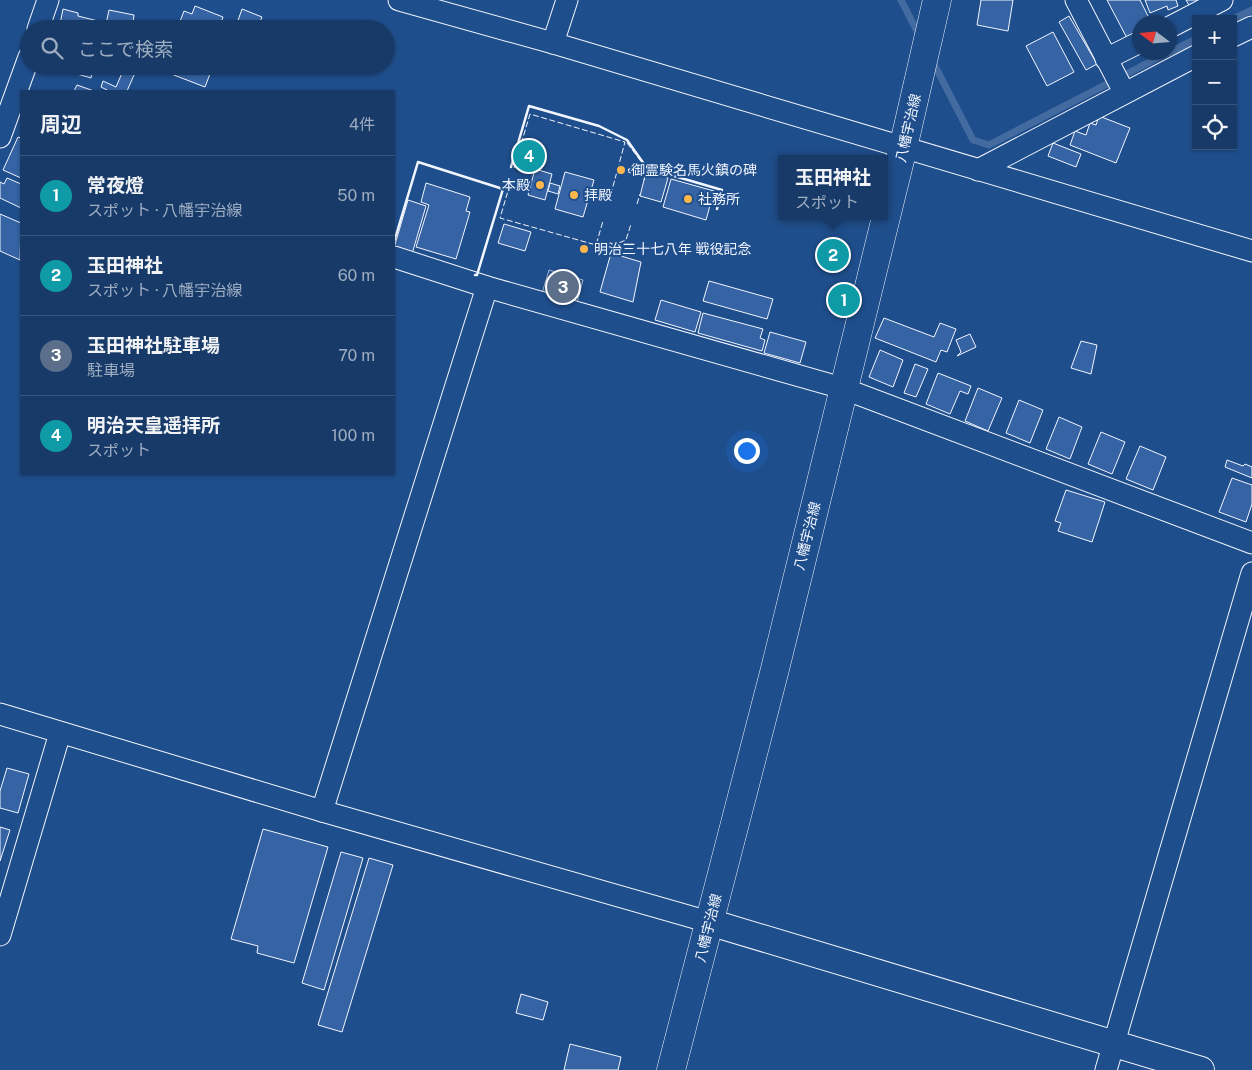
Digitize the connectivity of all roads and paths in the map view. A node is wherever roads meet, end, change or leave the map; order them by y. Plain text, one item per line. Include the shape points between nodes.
1 (48, 0) edge
2 (399, 0) edge
3 (566, 0) edge
4 (937, 0) edge
5 (1076, 0) edge
6 (1222, 0) edge
7 (41, 20) edge
8 (1177, 23) edge
9 (1252, 27) edge
10 (1237, 34) edge
11 (554, 43) junction
12 (1132, 47) edge
13 (1192, 58) edge
14 (1108, 63) junction
15 (25, 75) edge
16 (1122, 88) junction
17 (22, 90) edge
18 (20, 99) edge
19 (16, 117) edge
20 (0, 137) edge
21 (903, 148) junction
22 (978, 170) junction
23 (888, 207) edge
24 (885, 220) edge
25 (1252, 251) edge
26 (395, 257) edge
27 (487, 287) junction
28 (842, 388) junction
29 (1252, 543) edge
30 (1252, 573) edge
31 (0, 714) edge
32 (60, 733) junction
33 (322, 811) junction
34 (709, 922) junction
35 (0, 935) edge
36 (1114, 1044) junction
37 (671, 1070) edge
38 (1106, 1070) edge
39 (1201, 1070) edge

1 - 7 street
2 - 11 street
3 - 11 street
4 - 21 main road, 八幡宇治線
5 - 14 street
6 - 8 street
9 - 10 street
11 - 21 street
12 - 14 street
13 - 16 street
14 - 16 street
15 - 17 street
16 - 22 street
18 - 19 street
19 - 20 street
21 - 22 street
21 - 23 main road, 八幡宇治線
22 - 25 street
24 - 28 main road, 八幡宇治線
26 - 27 street
27 - 28 street
27 - 33 street
28 - 29 street
28 - 34 main road, 八幡宇治線
30 - 36 street
31 - 32 street
32 - 33 street
32 - 35 street
33 - 34 street
34 - 36 street
34 - 37 main road, 八幡宇治線
36 - 38 street
36 - 39 street

